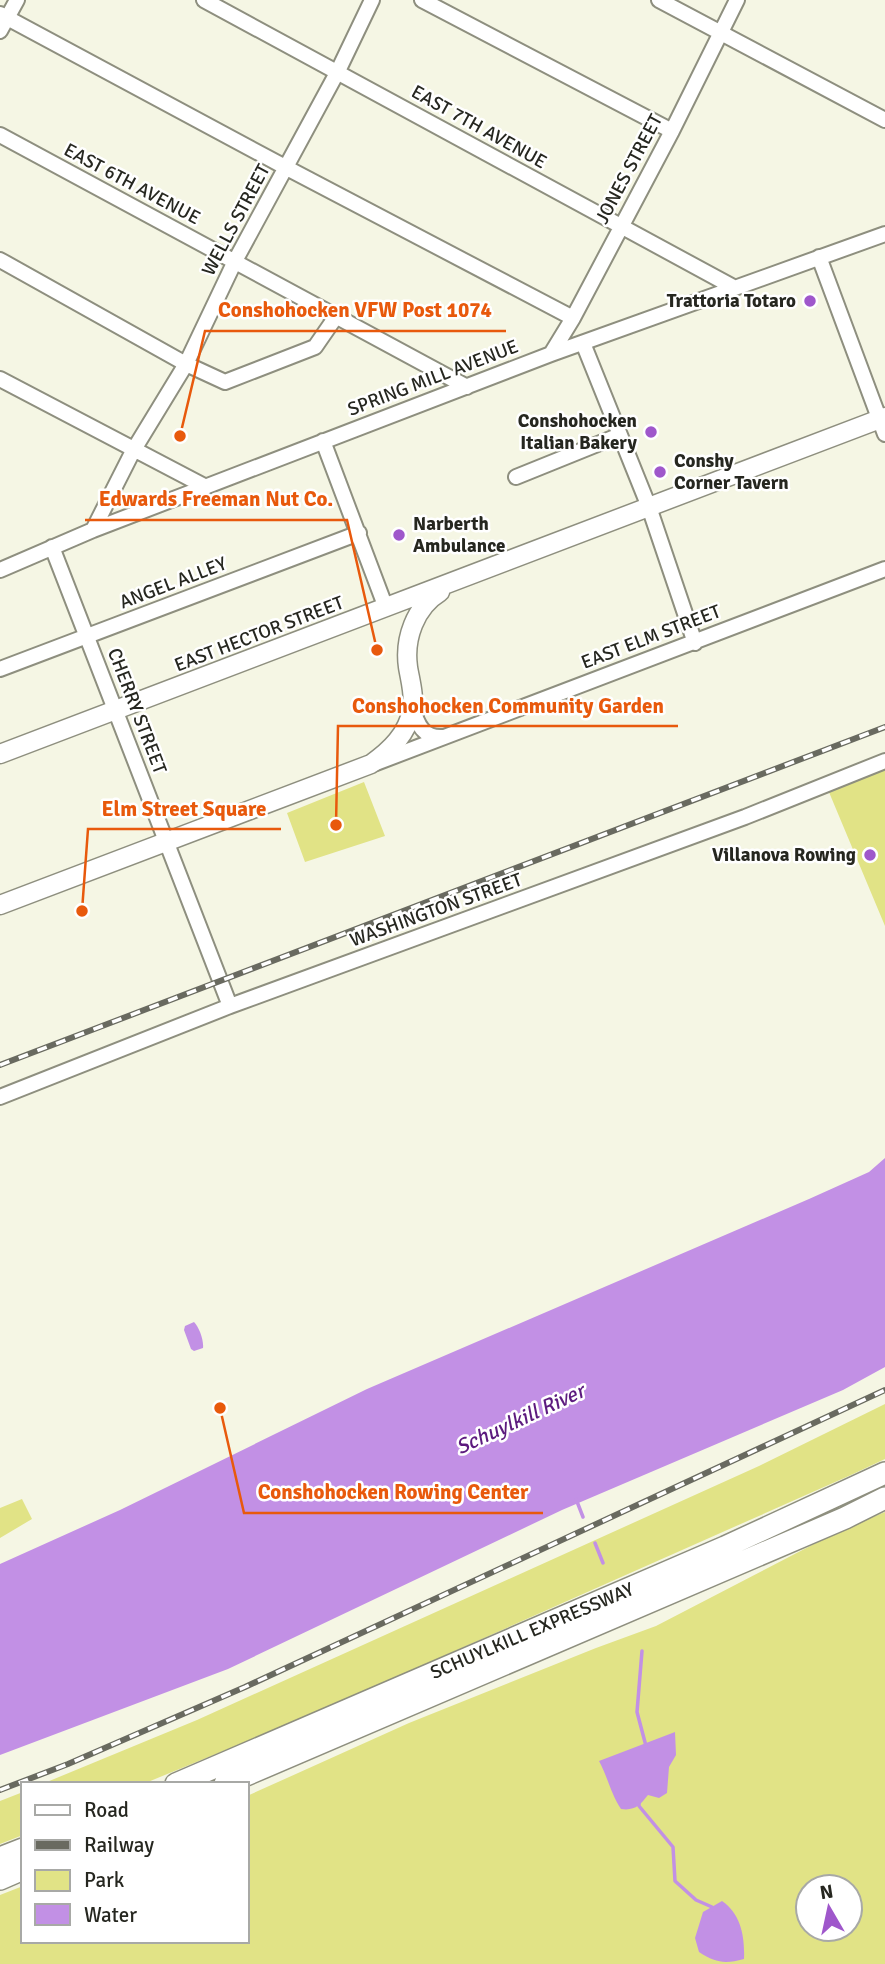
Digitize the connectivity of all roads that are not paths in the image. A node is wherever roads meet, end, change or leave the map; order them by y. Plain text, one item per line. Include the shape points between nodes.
1 (17, 0) edge
2 (204, 0) edge
3 (372, 0) edge
4 (422, 0) edge
5 (659, 0) edge
6 (737, 0) edge
7 (4, 16) edge
8 (0, 31) edge
9 (719, 32) junction
10 (338, 71) junction
11 (885, 120) edge
12 (672, 131) junction
13 (0, 135) edge
14 (285, 167) junction
15 (620, 226) junction
16 (885, 234) edge
17 (819, 257) junction
18 (0, 260) edge
19 (235, 261) junction
20 (735, 288) junction
21 (335, 318) junction
22 (573, 318) junction
23 (583, 343) junction
24 (551, 354) junction
25 (186, 364) junction
26 (0, 379) edge
27 (467, 387) junction
28 (883, 423) edge
29 (620, 435) junction
30 (323, 441) junction
31 (134, 451) junction
32 (516, 477) dead end
33 (206, 487) junction
34 (649, 507) junction
35 (93, 530) junction
36 (359, 533) junction
37 (52, 547) junction
38 (885, 569) edge
39 (0, 570) edge
40 (471, 575) junction
41 (386, 608) junction
42 (88, 636) junction
43 (408, 640) junction
44 (695, 643) junction
45 (0, 669) edge
46 (413, 708) junction
47 (116, 710) junction
48 (454, 734) junction
49 (0, 754) edge
50 (885, 761) edge
51 (371, 764) junction
52 (167, 841) junction
53 (0, 905) edge
54 (230, 1006) junction
55 (0, 1097) edge
56 (885, 1473) edge
57 (885, 1498) edge
58 (181, 1782) edge
59 (230, 1782) edge
60 (21, 1850) edge
61 (0, 1858) edge
62 (21, 1870) edge
63 (0, 1879) edge

1 - 7 street
2 - 10 street, EAST 7TH AVENUE
3 - 10 street, WELLS STREET
4 - 12 street
5 - 9 street
6 - 9 street, JONES STREET
7 - 8 street
7 - 14 street
9 - 11 street
9 - 12 street, JONES STREET
10 - 14 street, WELLS STREET
10 - 15 street, EAST 7TH AVENUE
12 - 15 street, JONES STREET
13 - 19 street, EAST 6TH AVENUE
14 - 19 street, WELLS STREET
14 - 22 street
15 - 20 street, EAST 7TH AVENUE
15 - 22 street, JONES STREET
16 - 17 street, SPRING MILL AVENUE
17 - 20 street, SPRING MILL AVENUE
17 - 28 street
18 - 25 street
19 - 21 street, EAST 6TH AVENUE
19 - 25 street, WELLS STREET
20 - 23 street, SPRING MILL AVENUE
21 - 25 street via 315,347 225,382
21 - 27 street, EAST 6TH AVENUE
22 - 24 street, JONES STREET
23 - 24 street, SPRING MILL AVENUE
23 - 29 street
24 - 27 street, SPRING MILL AVENUE
25 - 31 street, WELLS STREET
26 - 31 street
27 - 30 street, SPRING MILL AVENUE
28 - 34 main road, EAST HECTOR STREET
29 - 32 street
29 - 34 street
30 - 33 street, SPRING MILL AVENUE
30 - 36 street
31 - 33 street
31 - 35 street, WELLS STREET
33 - 35 street, SPRING MILL AVENUE
34 - 40 main road, EAST HECTOR STREET
34 - 44 street
35 - 37 street, SPRING MILL AVENUE
36 - 41 street
36 - 42 street, ANGEL ALLEY
37 - 39 street, SPRING MILL AVENUE
37 - 42 street, CHERRY STREET
38 - 44 street, EAST ELM STREET
40 - 41 main road, EAST HECTOR STREET
40 - 43 main road via 426,602
41 - 43 main road via 403,620
41 - 47 main road, EAST HECTOR STREET
42 - 45 street, ANGEL ALLEY
42 - 47 street, CHERRY STREET
43 - 46 main road
44 - 48 street, EAST ELM STREET
46 - 48 street via 429,736
46 - 51 main road via 395,745
47 - 49 main road, EAST HECTOR STREET
47 - 52 street, CHERRY STREET
48 - 51 street, EAST ELM STREET
50 - 54 street, WASHINGTON STREET
51 - 52 main road, EAST ELM STREET
52 - 53 main road, EAST ELM STREET
52 - 54 street, CHERRY STREET
54 - 55 street, WASHINGTON STREET
56 - 58 highway, SCHUYLKILL EXPRESSWAY via 726,1547
57 - 59 highway, SCHUYLKILL EXPRESSWAY
60 - 61 highway
62 - 63 highway

